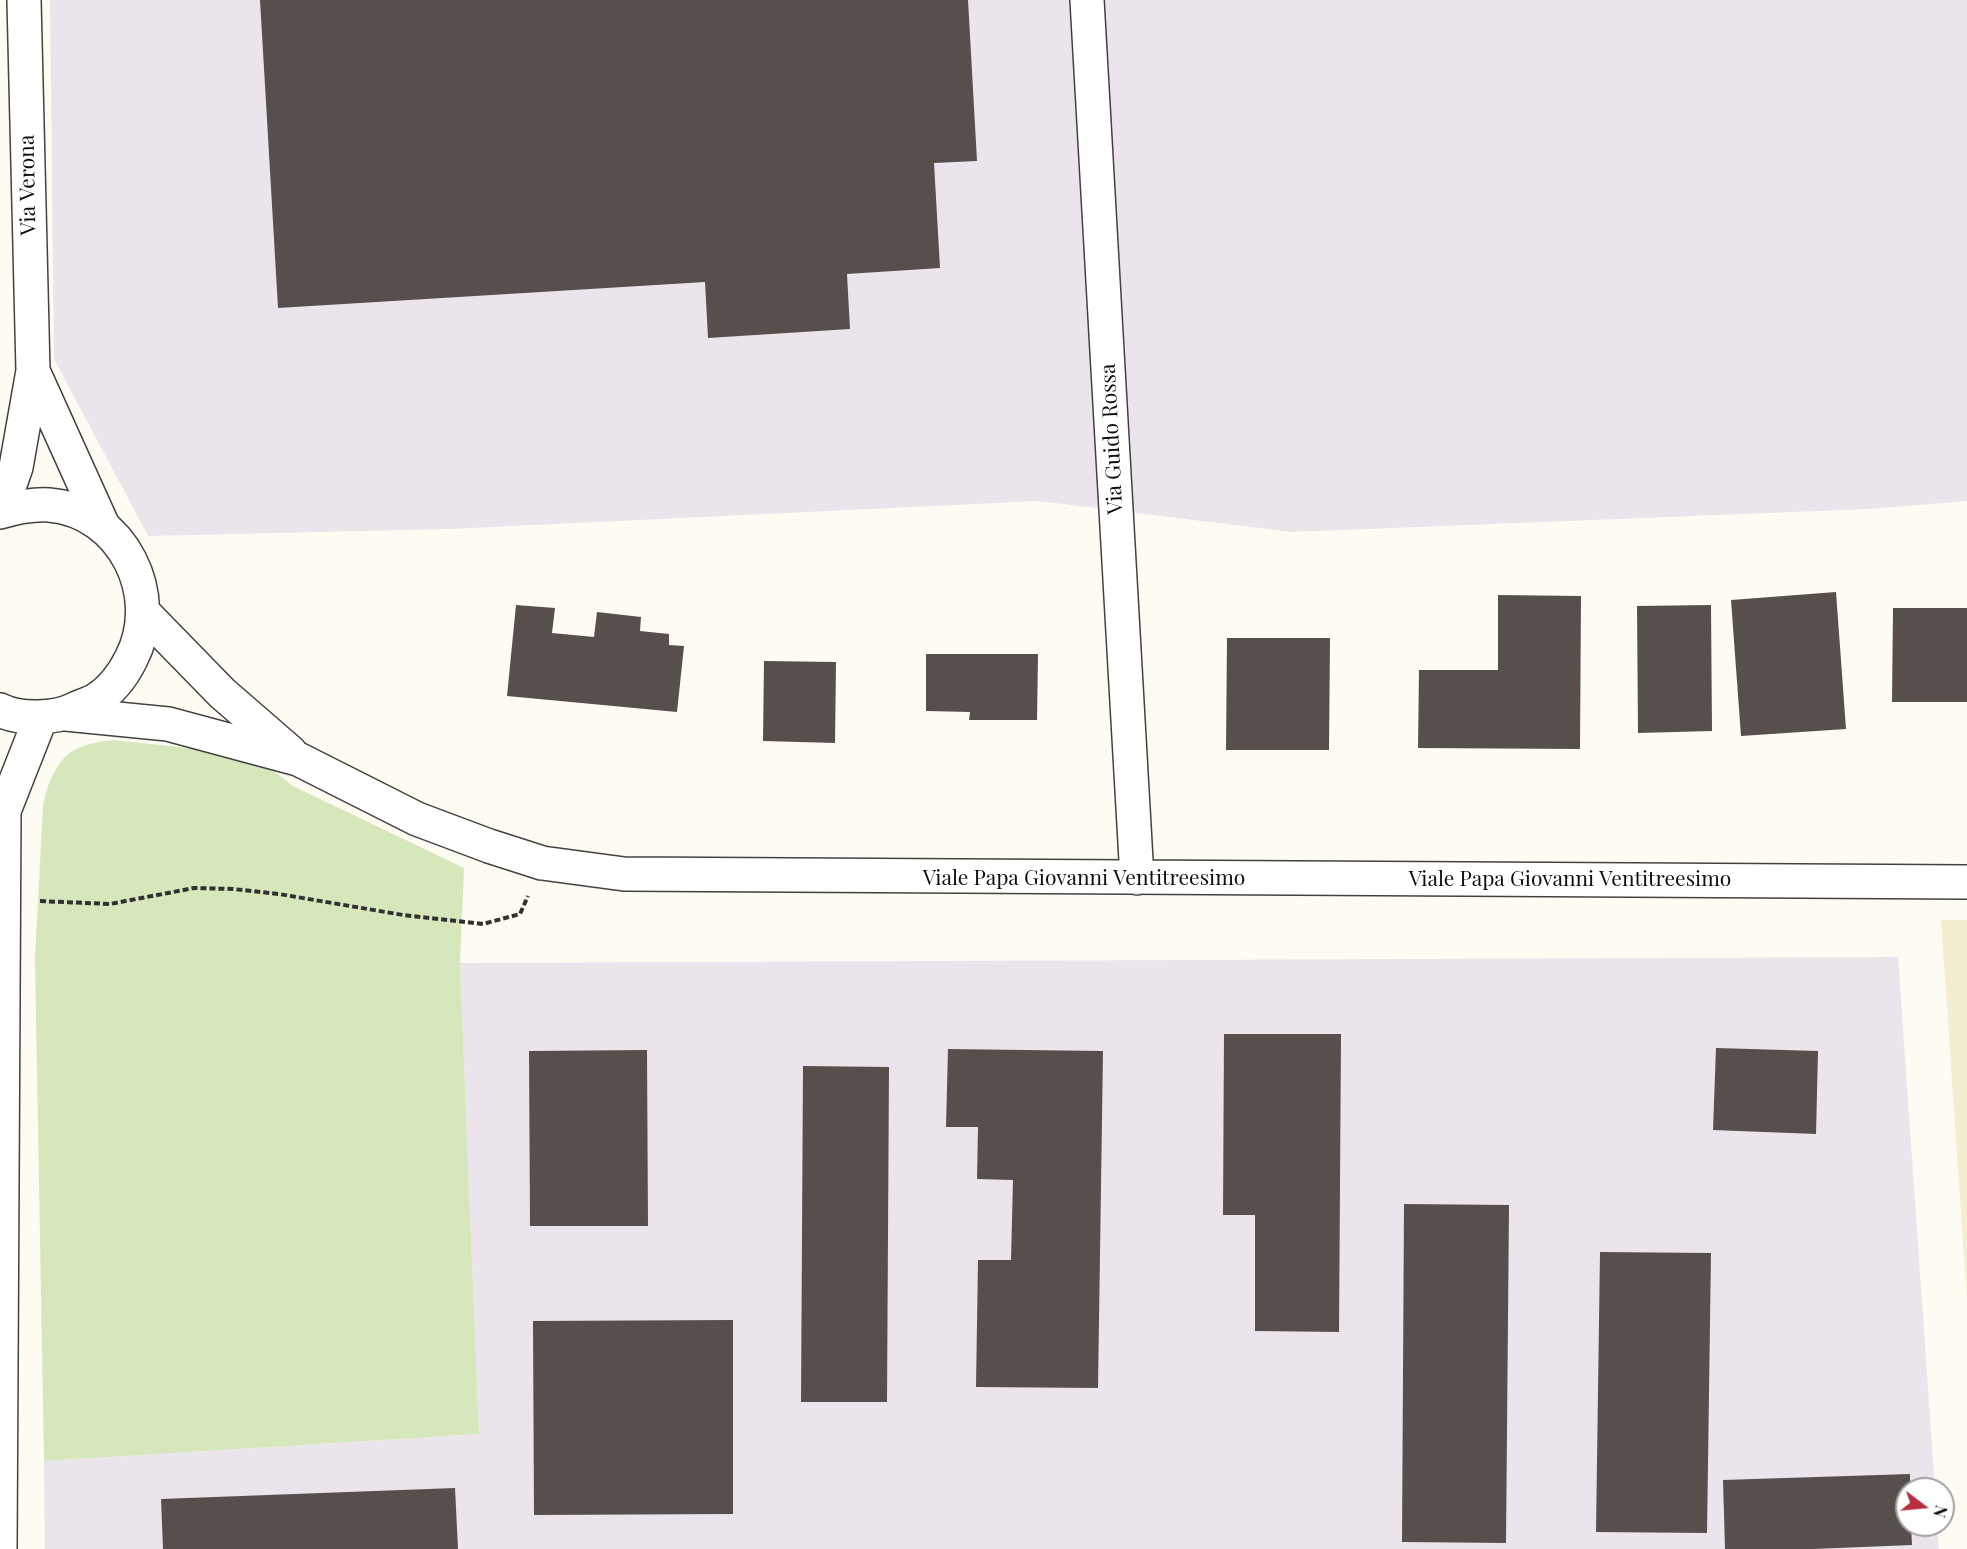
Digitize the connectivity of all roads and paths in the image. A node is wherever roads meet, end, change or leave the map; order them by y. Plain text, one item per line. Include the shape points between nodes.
1 (24, 0) edge
2 (1087, 0) edge
3 (33, 371) junction
4 (0, 506) edge
5 (0, 512) edge
6 (103, 526) junction
7 (144, 613) junction
8 (0, 710) edge
9 (54, 716) junction
10 (298, 759) junction
11 (2, 806) edge
12 (542, 863) junction
13 (1137, 878) junction
14 (1967, 882) edge
15 (4, 900) junction
16 (0, 1549) edge

1 - 3 street, Via Verona
2 - 13 street, Via Guido Rossa
3 - 4 street, Via Verona via 16,467
3 - 6 street, Via Verona
5 - 6 street via 23,505 51,505 78,512
6 - 7 street via 125,550 140,580
7 - 9 street via 138,646 122,676 97,699
7 - 10 street, Viale Papa Giovanni Ventitreesimo via 222,693
8 - 9 street, Viale Papa Giovanni Ventitreesimo
9 - 10 street, Viale Papa Giovanni Ventitreesimo via 168,724
9 - 11 street
10 - 12 street, Viale Papa Giovanni Ventitreesimo via 417,819
11 - 15 street
12 - 13 street, Viale Papa Giovanni Ventitreesimo via 624,874
12 - 15 path via 520,914 483,924 233,889 194,888 110,904
13 - 14 street, Viale Papa Giovanni Ventitreesimo
15 - 16 street

